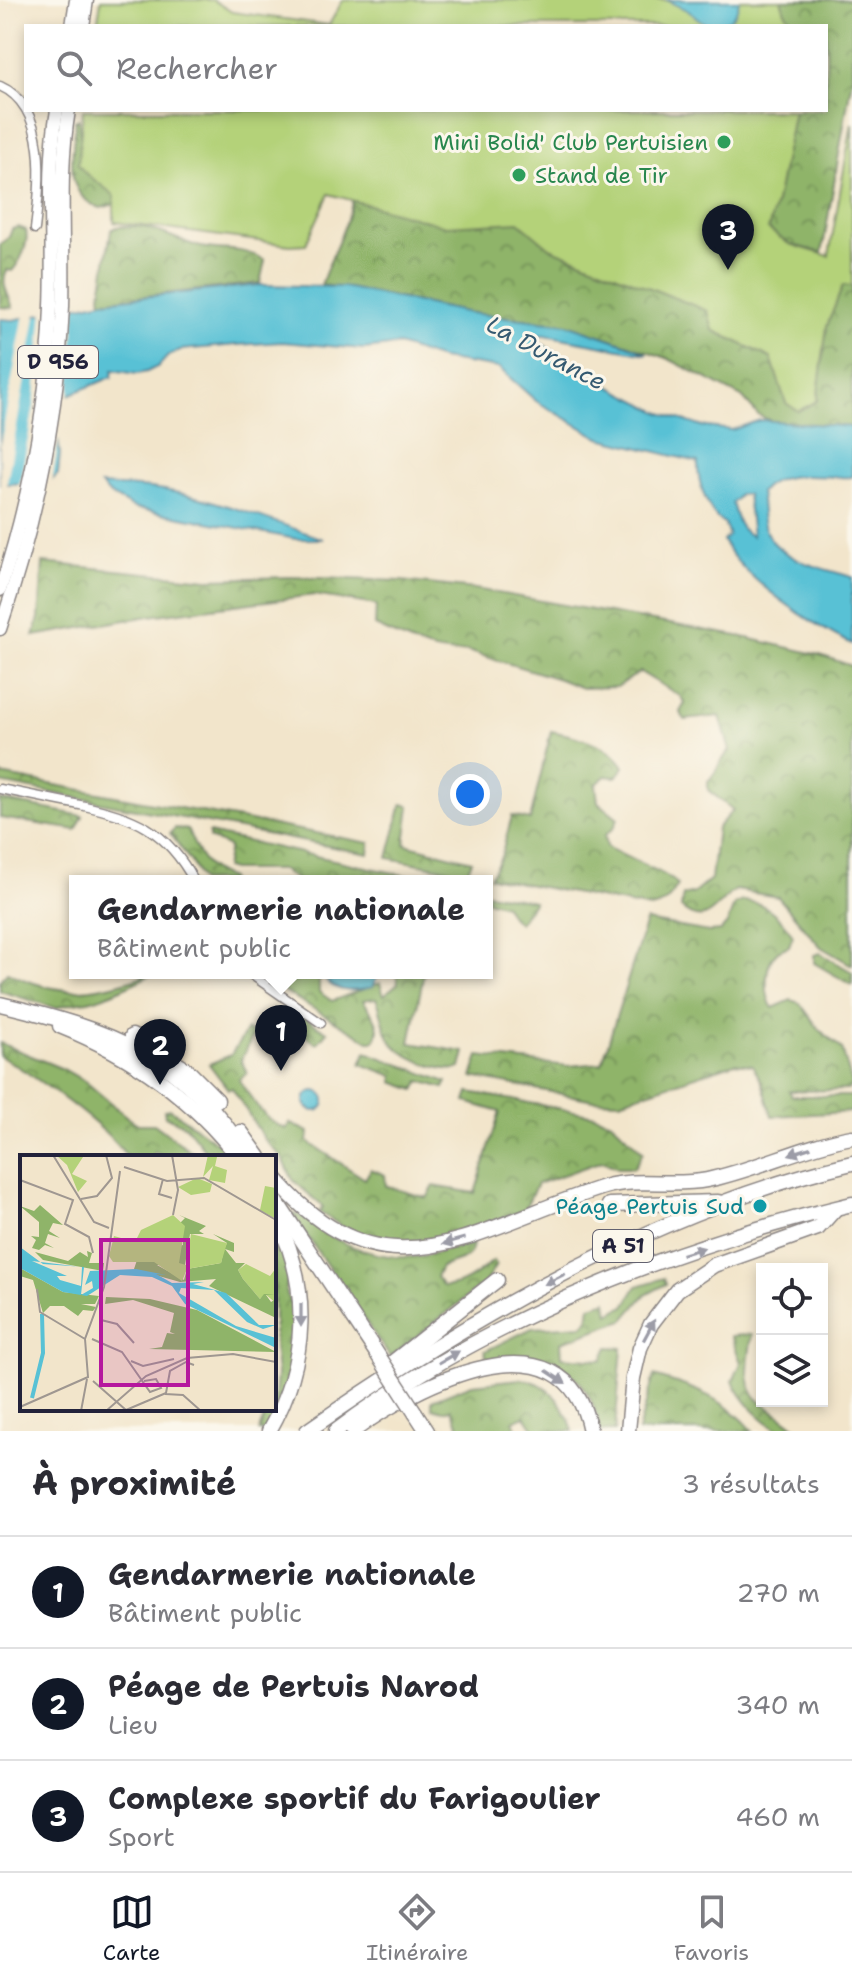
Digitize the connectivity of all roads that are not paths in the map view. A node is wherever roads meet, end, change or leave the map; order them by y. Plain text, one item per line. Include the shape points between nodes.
1 (76, 0) edge
2 (87, 0) edge
3 (72, 24) edge
4 (83, 24) edge
5 (0, 86) edge
6 (57, 112) edge
7 (69, 112) edge
8 (35, 229) dead end
9 (58, 277) junction
10 (41, 445) junction
11 (0, 590) edge
12 (0, 629) edge
13 (0, 789) edge
14 (190, 875) edge
15 (258, 979) edge
16 (0, 1004) edge
17 (0, 1011) edge
18 (77, 1023) junction
19 (321, 1023) dead end
20 (101, 1039) junction
21 (852, 1137) edge
22 (236, 1155) edge
23 (245, 1155) edge
24 (258, 1155) edge
25 (852, 1163) edge
26 (276, 1179) edge
27 (276, 1201) edge
28 (726, 1202) junction
29 (852, 1204) edge
30 (609, 1205) dead end
31 (835, 1208) junction
32 (852, 1213) edge
33 (276, 1219) edge
34 (497, 1280) dead end
35 (269, 1431) edge
36 (307, 1431) edge
37 (336, 1431) edge
38 (353, 1431) edge
39 (427, 1431) edge
40 (590, 1431) edge
41 (628, 1431) edge

1 - 3 main road
2 - 4 main road
5 - 8 street via 17,98 37,140 41,173
6 - 9 main road, D 956 via 52,167
7 - 9 main road, D 956
9 - 10 main road, D 956
10 - 11 main road
10 - 12 main road via 26,541
13 - 14 street via 129,817 173,848
15 - 19 street
16 - 18 highway
17 - 20 highway
18 - 20 highway
18 - 24 highway via 126,1034 187,1070
20 - 22 highway
20 - 23 highway via 197,1101
21 -> 26 highway via 706,1180 603,1188 425,1248 379,1247 338,1233 306,1211
25 - 28 highway, A 51
27 - 39 highway, bridge
28 - 30 highway
28 -> 36 highway, A 51 via 495,1311
29 - 31 highway, A 51
31 - 32 highway
37 -> 31 highway, A 51 via 405,1382 525,1316 658,1262
41 -> 31 highway via 640,1348 677,1290 714,1265 818,1228
33 -> 35 highway via 295,1269 301,1327 292,1385
34 - 36 highway
38 -> 40 highway via 442,1381 503,1364 543,1369 563,1381 579,1397

